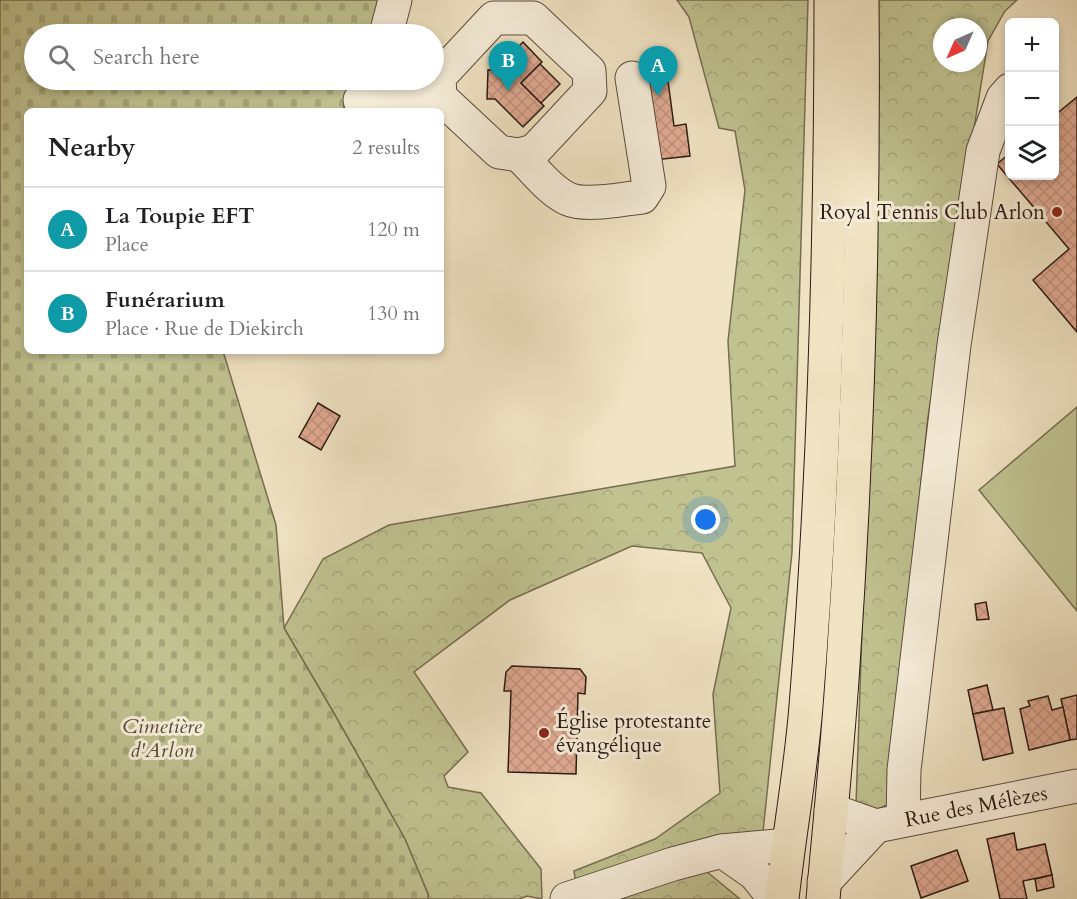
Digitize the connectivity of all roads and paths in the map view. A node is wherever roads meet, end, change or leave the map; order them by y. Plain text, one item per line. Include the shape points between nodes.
1 (395, 0) edge
2 (831, 0) edge
3 (862, 0) edge
4 (389, 24) edge
5 (444, 77) edge
6 (632, 78) dead end
7 (403, 90) edge
8 (443, 90) edge
9 (1005, 96) edge
10 (362, 97) edge
11 (519, 155) junction
12 (1077, 786) edge
13 (831, 810) junction
14 (889, 823) junction
15 (788, 845) junction
16 (722, 851) junction
17 (824, 891) edge
18 (567, 899) edge
19 (775, 899) edge
20 (782, 899) edge

1 - 4 street
2 - 15 main road via 829,279 817,553 806,709
3 - 13 main road via 855,445
5 - 11 street via 494,18 532,18 589,71 590,91 534,151
6 - 11 street via 649,186 642,197 590,202 568,199
7 - 10 street
8 - 11 street via 499,152
9 - 14 street via 983,151 954,345 904,770
12 - 14 street, Rue des Mélèzes
13 - 14 street, Rue des Mélèzes
13 - 17 main road
14 - 17 street, Rue des Mélèzes
15 - 16 street
15 - 20 main road
16 - 18 street
16 - 19 street via 755,874

